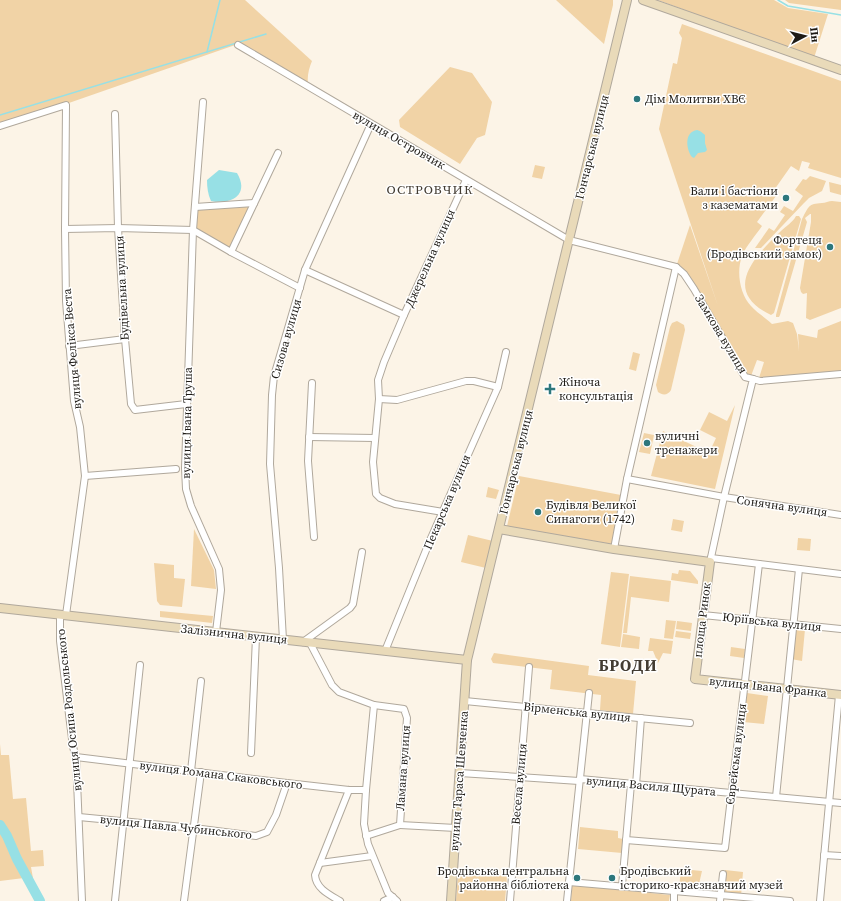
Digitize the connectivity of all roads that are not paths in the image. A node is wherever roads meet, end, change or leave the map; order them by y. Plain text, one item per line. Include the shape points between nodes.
1 (627, 0) edge
2 (643, 0) edge
3 (238, 45) dead end
4 (841, 70) edge
5 (203, 102) dead end
6 (115, 114) dead end
7 (372, 124) junction
8 (0, 126) edge
9 (278, 153) dead end
10 (466, 180) junction
11 (254, 203) junction
12 (195, 207) junction
13 (118, 228) junction
14 (65, 229) junction
15 (193, 230) junction
16 (569, 240) junction
17 (231, 252) junction
18 (676, 267) junction
19 (305, 270) junction
20 (300, 288) junction
21 (404, 315) junction
22 (125, 339) junction
23 (69, 346) junction
24 (506, 352) dead end
25 (841, 374) edge
26 (753, 379) junction
27 (312, 383) dead end
28 (498, 387) junction
29 (379, 399) junction
30 (186, 404) junction
31 (309, 437) junction
32 (375, 438) junction
33 (176, 469) dead end
34 (85, 476) junction
35 (627, 479) junction
36 (724, 497) junction
37 (443, 512) junction
38 (841, 515) edge
39 (499, 529) junction
40 (314, 537) dead end
41 (614, 549) junction
42 (362, 552) dead end
43 (710, 560) junction
44 (759, 564) junction
45 (799, 569) junction
46 (841, 574) edge
47 (0, 608) edge
48 (63, 615) junction
49 (703, 615) junction
50 (752, 620) junction
51 (794, 624) junction
52 (841, 629) edge
53 (216, 632) junction
54 (256, 637) junction
55 (283, 640) junction
56 (306, 642) junction
57 (385, 651) junction
58 (467, 660) junction
59 (140, 666) dead end
60 (529, 668) dead end
61 (694, 679) joint
62 (201, 681) dead end
63 (744, 685) junction
64 (787, 689) junction
65 (589, 694) dead end
66 (840, 695) edge
67 (465, 701) junction
68 (374, 706) junction
69 (525, 707) junction
70 (587, 712) junction
71 (641, 718) junction
72 (690, 723) dead end
73 (251, 753) dead end
74 (76, 757) junction
75 (130, 764) junction
76 (191, 772) junction
77 (201, 772) junction
78 (460, 773) junction
79 (520, 777) junction
80 (580, 780) junction
81 (287, 783) junction
82 (633, 784) junction
83 (349, 790) junction
84 (366, 790) junction
85 (732, 793) junction
86 (776, 797) junction
87 (829, 802) junction
88 (841, 803) edge
89 (79, 817) junction
90 (124, 821) junction
91 (400, 825) junction
92 (194, 828) junction
93 (456, 828) junction
94 (366, 836) junction
95 (626, 840) junction
96 (824, 855) junction
97 (372, 856) junction
98 (841, 856) edge
99 (320, 863) junction
100 (723, 874) dead end
101 (568, 882) junction
102 (622, 886) junction
103 (674, 891) junction
104 (721, 898) edge
105 (395, 899) edge
106 (82, 901) edge
107 (115, 901) edge
108 (184, 901) edge
109 (340, 901) edge
110 (384, 901) edge
111 (451, 901) edge
112 (510, 901) edge
113 (567, 901) edge
114 (674, 901) edge
115 (790, 901) edge
116 (820, 901) edge

1 - 16 main road, Гончарська вулиця
2 - 4 main road
3 - 7 street, вулиця Островчик
5 - 12 street, вулиця Івана Труша
6 - 13 street, Будівельна вулиця
7 - 10 street, вулиця Островчик
7 - 19 street, Сизова вулиця
8 - 14 street, вулиця Фелікса Веста via 66,105
9 - 11 street
10 - 16 street, вулиця Островчик
10 - 21 street, Джерельна вулиця
11 - 12 street
11 - 17 street
12 - 15 street, вулиця Івана Труша
13 - 14 street
13 - 15 street
13 - 22 street, Будівельна вулиця
14 - 23 street, вулиця Фелікса Веста
15 - 17 street
15 - 30 street, вулиця Івана Труша
16 - 18 street, вулиця Островчик
16 - 39 main road, Гончарська вулиця
17 - 20 street
18 - 26 street, Замкова вулиця via 694,289 745,377
18 - 35 street
19 - 20 street, Сизова вулиця
19 - 21 street, Джерельна вулиця
20 - 55 street, Сизова вулиця via 274,376 272,395 270,464
21 - 29 street, Джерельна вулиця via 379,374
22 - 23 street
22 - 30 street, Будівельна вулиця via 129,398 135,410
23 - 34 street, вулиця Фелікса Веста
24 - 28 street, Пекарська вулиця
25 - 26 street via 760,381
26 - 36 street, Замкова вулиця
27 - 31 street
28 - 29 street via 466,381 397,400
28 - 37 street, Пекарська вулиця
29 - 32 street, Джерельна вулиця
30 - 53 street, вулиця Івана Труша via 186,489 201,531 219,569 221,590
31 - 32 street
31 - 40 street via 308,461
32 - 37 street, Джерельна вулиця via 373,462 376,494 395,504
33 - 34 street
34 - 48 street, вулиця Фелікса Веста
35 - 36 street, Сонячна вулиця
35 - 41 street
36 - 38 street, Сонячна вулиця
36 - 43 street, площа Ринок
37 - 57 street, Пекарська вулиця
39 - 41 main road, Гончарська вулиця
39 - 58 main road, вулиця Тараса Шевченка
41 - 43 main road
42 - 56 street via 353,604
43 - 44 street
43 - 49 main road, площа Ринок
44 - 45 street
44 - 50 street, Єврейська вулиця
45 - 46 street
45 - 51 street
47 - 48 main road, Залізнична вулиця
48 - 53 main road, Залізнична вулиця
48 - 74 street, вулиця Осипа Роздольського via 60,641
49 - 50 street, Юріївська вулиця
49 - 61 main road, площа Ринок
50 - 51 street, Юріївська вулиця
50 - 63 street, Єврейська вулиця
51 - 52 street, Юріївська вулиця
51 - 64 street
53 - 54 main road, Залізнична вулиця
54 - 55 main road, Залізнична вулиця
54 - 73 street
55 - 56 main road, Залізнична вулиця
56 - 57 main road, Залізнична вулиця
56 - 68 street via 339,692
57 - 58 main road, Залізнична вулиця
58 - 67 main road, вулиця Тараса Шевченка
59 - 75 street
60 - 69 street, Весела вулиця
61 - 63 main road, вулиця Івана Франка
62 - 76 street
63 - 64 main road, вулиця Івана Франка
63 - 85 street, Єврейська вулиця
64 - 66 main road, вулиця Івана Франка
64 - 86 street
65 - 70 street
66 - 87 street
67 - 69 street, Вірменська вулиця
67 - 78 main road, вулиця Тараса Шевченка
68 - 84 street
68 - 91 street, Ламана вулиця via 404,709 407,718
69 - 70 street, Вірменська вулиця
69 - 79 street, Весела вулиця
70 - 71 street, Вірменська вулиця
70 - 80 street
71 - 72 street, Вірменська вулиця
71 - 82 street
74 - 75 street, вулиця Романа Скаковського
74 - 89 street, вулиця Осипа Роздольського
75 - 76 street, вулиця Романа Скаковського
75 - 90 street
76 - 77 street, вулиця Романа Скаковського
77 - 81 street, вулиця Романа Скаковського
77 - 92 street
78 - 79 street, вулиця Василя Щурата
78 - 93 main road, вулиця Тараса Шевченка
79 - 80 street, вулиця Василя Щурата
79 - 112 street, Весела вулиця
80 - 82 street, вулиця Василя Щурата
80 - 101 street
81 - 83 street, вулиця Романа Скаковського
81 - 92 street, вулиця Павла Чубинського via 267,832 256,836
82 - 85 street, вулиця Василя Щурата
82 - 95 street
83 - 84 street, вулиця Романа Скаковського
83 - 99 street
84 - 94 street
85 - 86 street, вулиця Василя Щурата
85 - 95 street, Єврейська вулиця via 725,848
86 - 87 street, вулиця Василя Щурата
87 - 88 street, вулиця Василя Щурата
87 - 96 street
89 - 90 street, вулиця Павла Чубинського
89 - 106 street, вулиця Осипа Роздольського
90 - 92 street, вулиця Павла Чубинського
90 - 107 street
91 - 93 street, Ламана вулиця
91 - 94 street
92 - 108 street
93 - 111 main road, вулиця Тараса Шевченка
94 - 97 street
95 - 102 street
96 - 98 street
96 - 116 street
97 - 99 street
97 - 105 street via 388,893
99 - 109 street via 315,875 318,885
100 - 104 street
101 - 102 street
101 - 113 street
102 - 103 street
103 - 104 street
103 - 114 street
104 - 115 street
105 - 110 street

